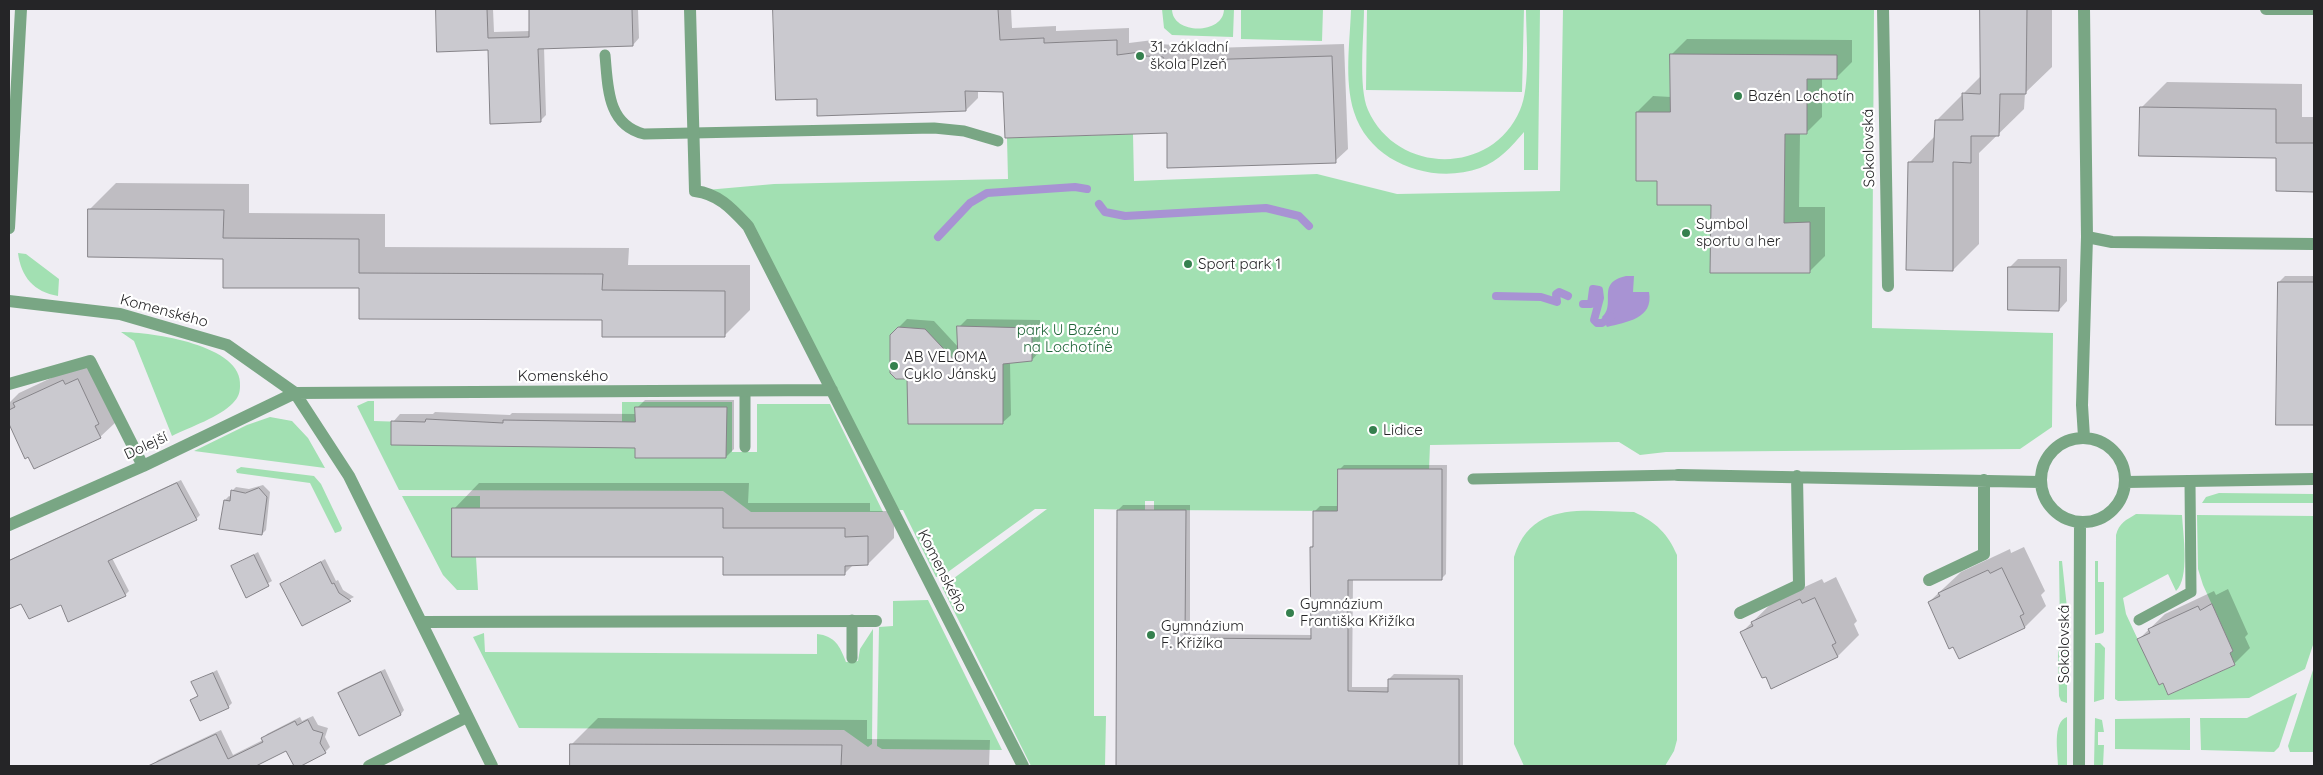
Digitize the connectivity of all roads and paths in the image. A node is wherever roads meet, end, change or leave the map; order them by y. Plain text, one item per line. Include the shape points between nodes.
1 (21, 9) edge
2 (690, 9) edge
3 (1883, 9) edge
4 (2084, 9) edge
5 (2266, 9) edge
6 (2314, 9) edge
7 (605, 55) dead end
8 (692, 133) junction
9 (998, 141) dead end
10 (11, 147) edge
11 (9, 228) edge
12 (2087, 237) junction
13 (2314, 244) edge
14 (1888, 286) dead end
15 (9, 300) edge
16 (9, 384) edge
17 (832, 390) junction
18 (745, 391) junction
19 (295, 394) junction
20 (2084, 437) junction
21 (745, 447) dead end
22 (143, 466) junction
23 (1678, 475) joint
24 (1797, 476) junction
25 (1473, 479) dead end
26 (2314, 479) edge
27 (1984, 480) junction
28 (2040, 482) junction
29 (2126, 482) junction
30 (2190, 482) junction
31 (2080, 522) junction
32 (9, 525) edge
33 (1929, 580) dead end
34 (1740, 613) dead end
35 (852, 620) junction
36 (2138, 620) dead end
37 (876, 621) dead end
38 (421, 622) junction
39 (852, 658) dead end
40 (468, 717) junction
41 (369, 766) edge
42 (492, 766) edge
43 (1023, 766) edge
44 (2079, 766) edge

1 - 10 street
2 - 8 street
3 - 14 street, Sokolovská
4 - 12 street
5 - 6 street
7 - 8 lane via 608,90 617,116 625,126 644,134
8 - 9 lane via 934,128 964,131
8 - 17 street, Komenského via 695,191 716,196 748,226
10 - 11 street
12 - 13 street via 2112,242
12 - 20 street
15 - 19 street, Komenského via 120,314 227,345
16 - 22 street via 90,361
17 - 18 street, Komenského
17 - 43 street, Komenského
18 - 19 street, Komenského
18 - 21 lane
19 - 22 street, Dolejší
19 - 38 street, Komenského via 349,476
20 - 28 street via 2064,441 2055,447 2047,457
20 - 29 street via 2097,439 2114,451 2124,468
22 - 32 street, Dolejší
23 - 24 street
23 - 25 lane
24 - 27 street
24 - 34 street via 1798,585
26 - 30 street
27 - 28 street
27 - 33 street via 1984,554
28 - 31 street via 2043,494 2053,509 2068,520
29 - 30 street
29 - 31 street via 2123,495 2106,516
30 - 36 lane via 2191,592
31 - 44 street, Sokolovská
35 - 37 street
35 - 38 street
35 - 39 lane
38 - 40 street, Komenského
40 - 41 street
40 - 42 street, Komenského

